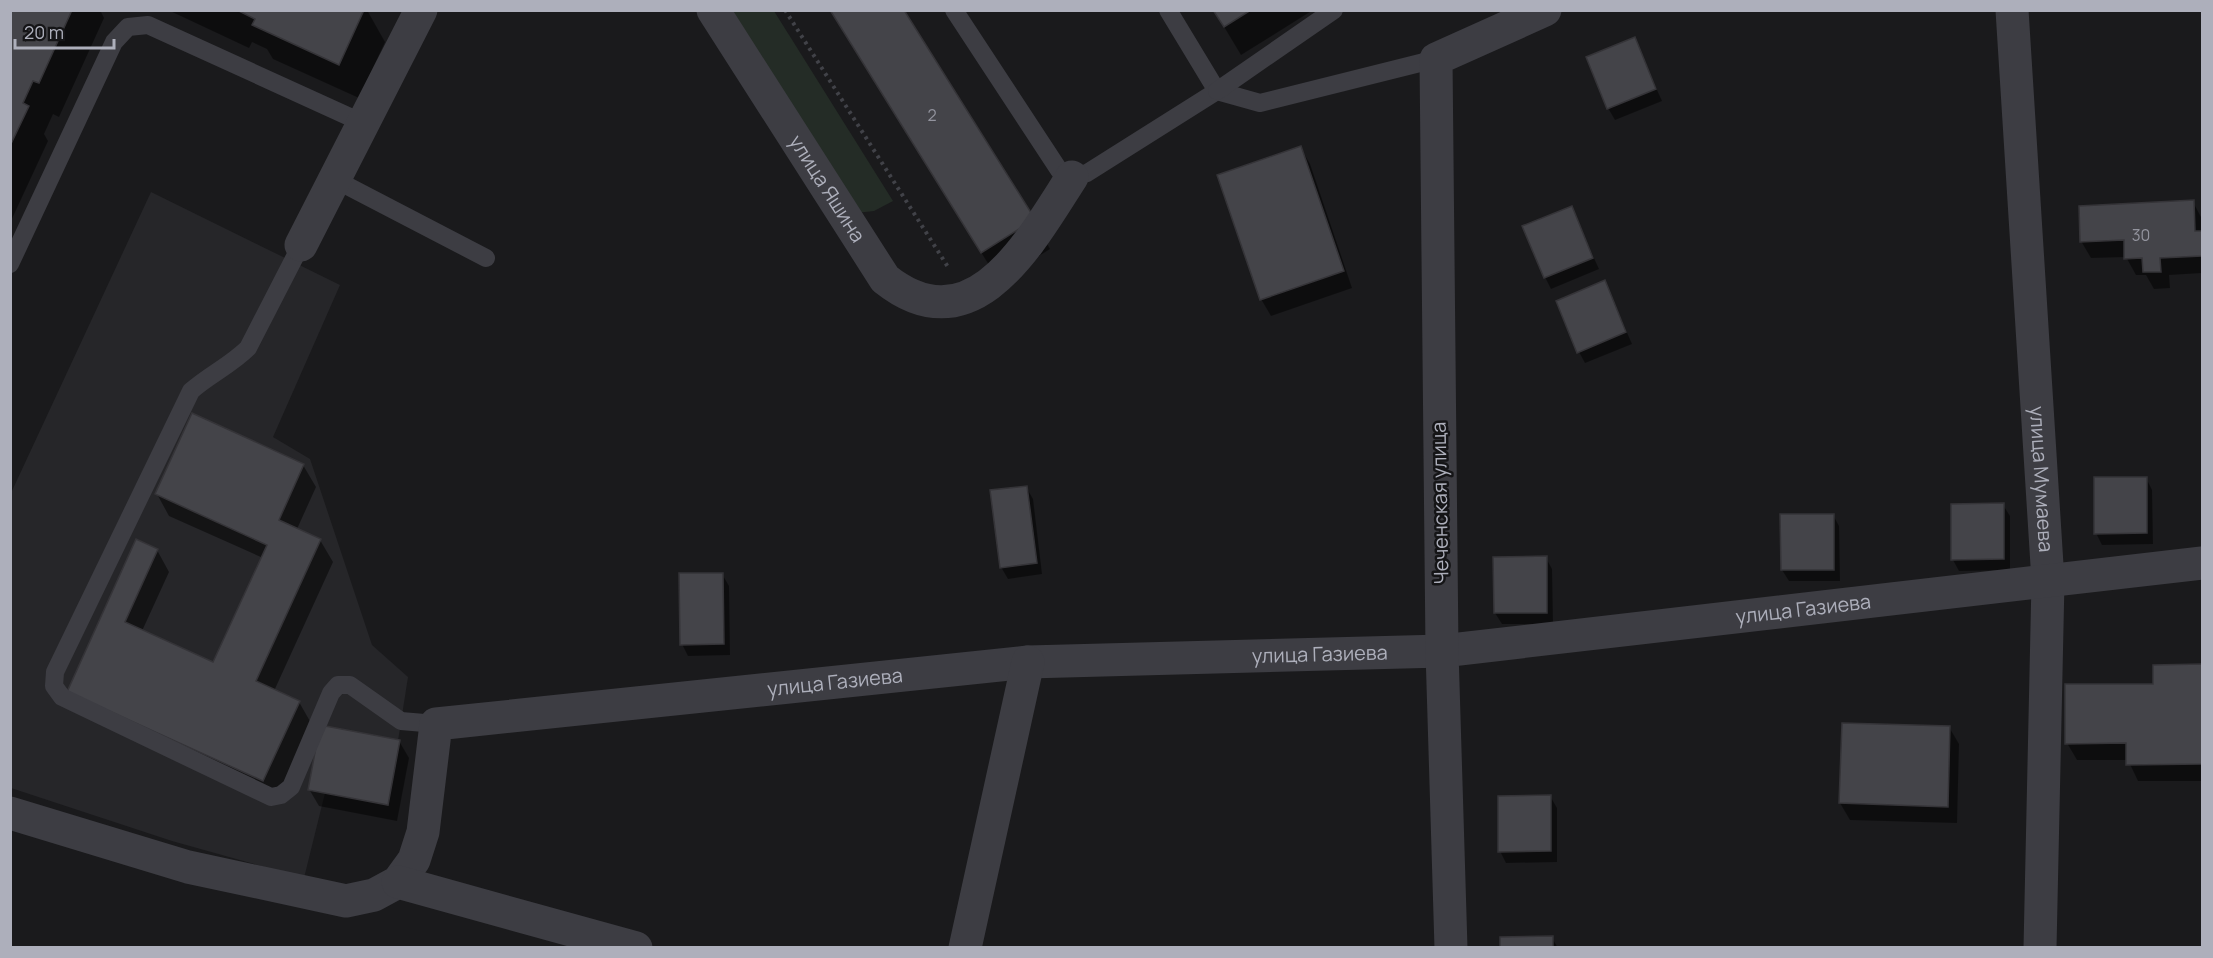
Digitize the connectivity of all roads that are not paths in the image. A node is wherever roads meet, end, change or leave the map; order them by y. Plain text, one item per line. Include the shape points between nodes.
1 (421, 10) edge
2 (713, 10) edge
3 (954, 10) edge
4 (1168, 10) edge
5 (1334, 10) edge
6 (1545, 10) edge
7 (2012, 10) edge
8 (1436, 59) junction
9 (1217, 91) junction
10 (363, 123) junction
11 (1072, 177) junction
12 (336, 180) junction
13 (301, 245) joint
14 (486, 258) dead end
15 (10, 264) edge
16 (2202, 563) edge
17 (2048, 581) junction
18 (1442, 651) junction
19 (1028, 662) junction
20 (436, 724) junction
21 (10, 813) edge
22 (398, 882) junction
23 (636, 948) edge
24 (965, 948) edge
25 (1451, 948) edge
26 (2040, 948) edge

1 - 10 street
2 - 11 street, улица Яшина via 885,279 902,292 922,300 950,302 967,283 1006,271 1024,251
3 - 11 lane via 1059,170
4 - 9 lane
5 - 9 lane
6 - 8 street
7 - 17 street, улица Мумаева
8 - 9 lane via 1260,103
8 - 18 street, Чеченская улица
9 - 11 lane via 1087,173
10 - 12 street
10 - 15 lane via 148,25 128,27 114,42
12 - 13 street
12 - 14 lane
13 - 20 lane via 248,348 191,391 55,672 54,686 62,697 271,797 291,787 331,693 338,685 350,685 401,721
16 - 17 street, улица Газиева
17 - 18 street, улица Газиева
17 - 26 street, улица Мумаева
18 - 19 street, улица Газиева
18 - 25 street, Чеченская улица
19 - 20 street, улица Газиева
19 - 24 street
20 - 22 street via 423,832 414,860
21 - 22 street via 188,867 346,901 374,895
22 - 23 street

